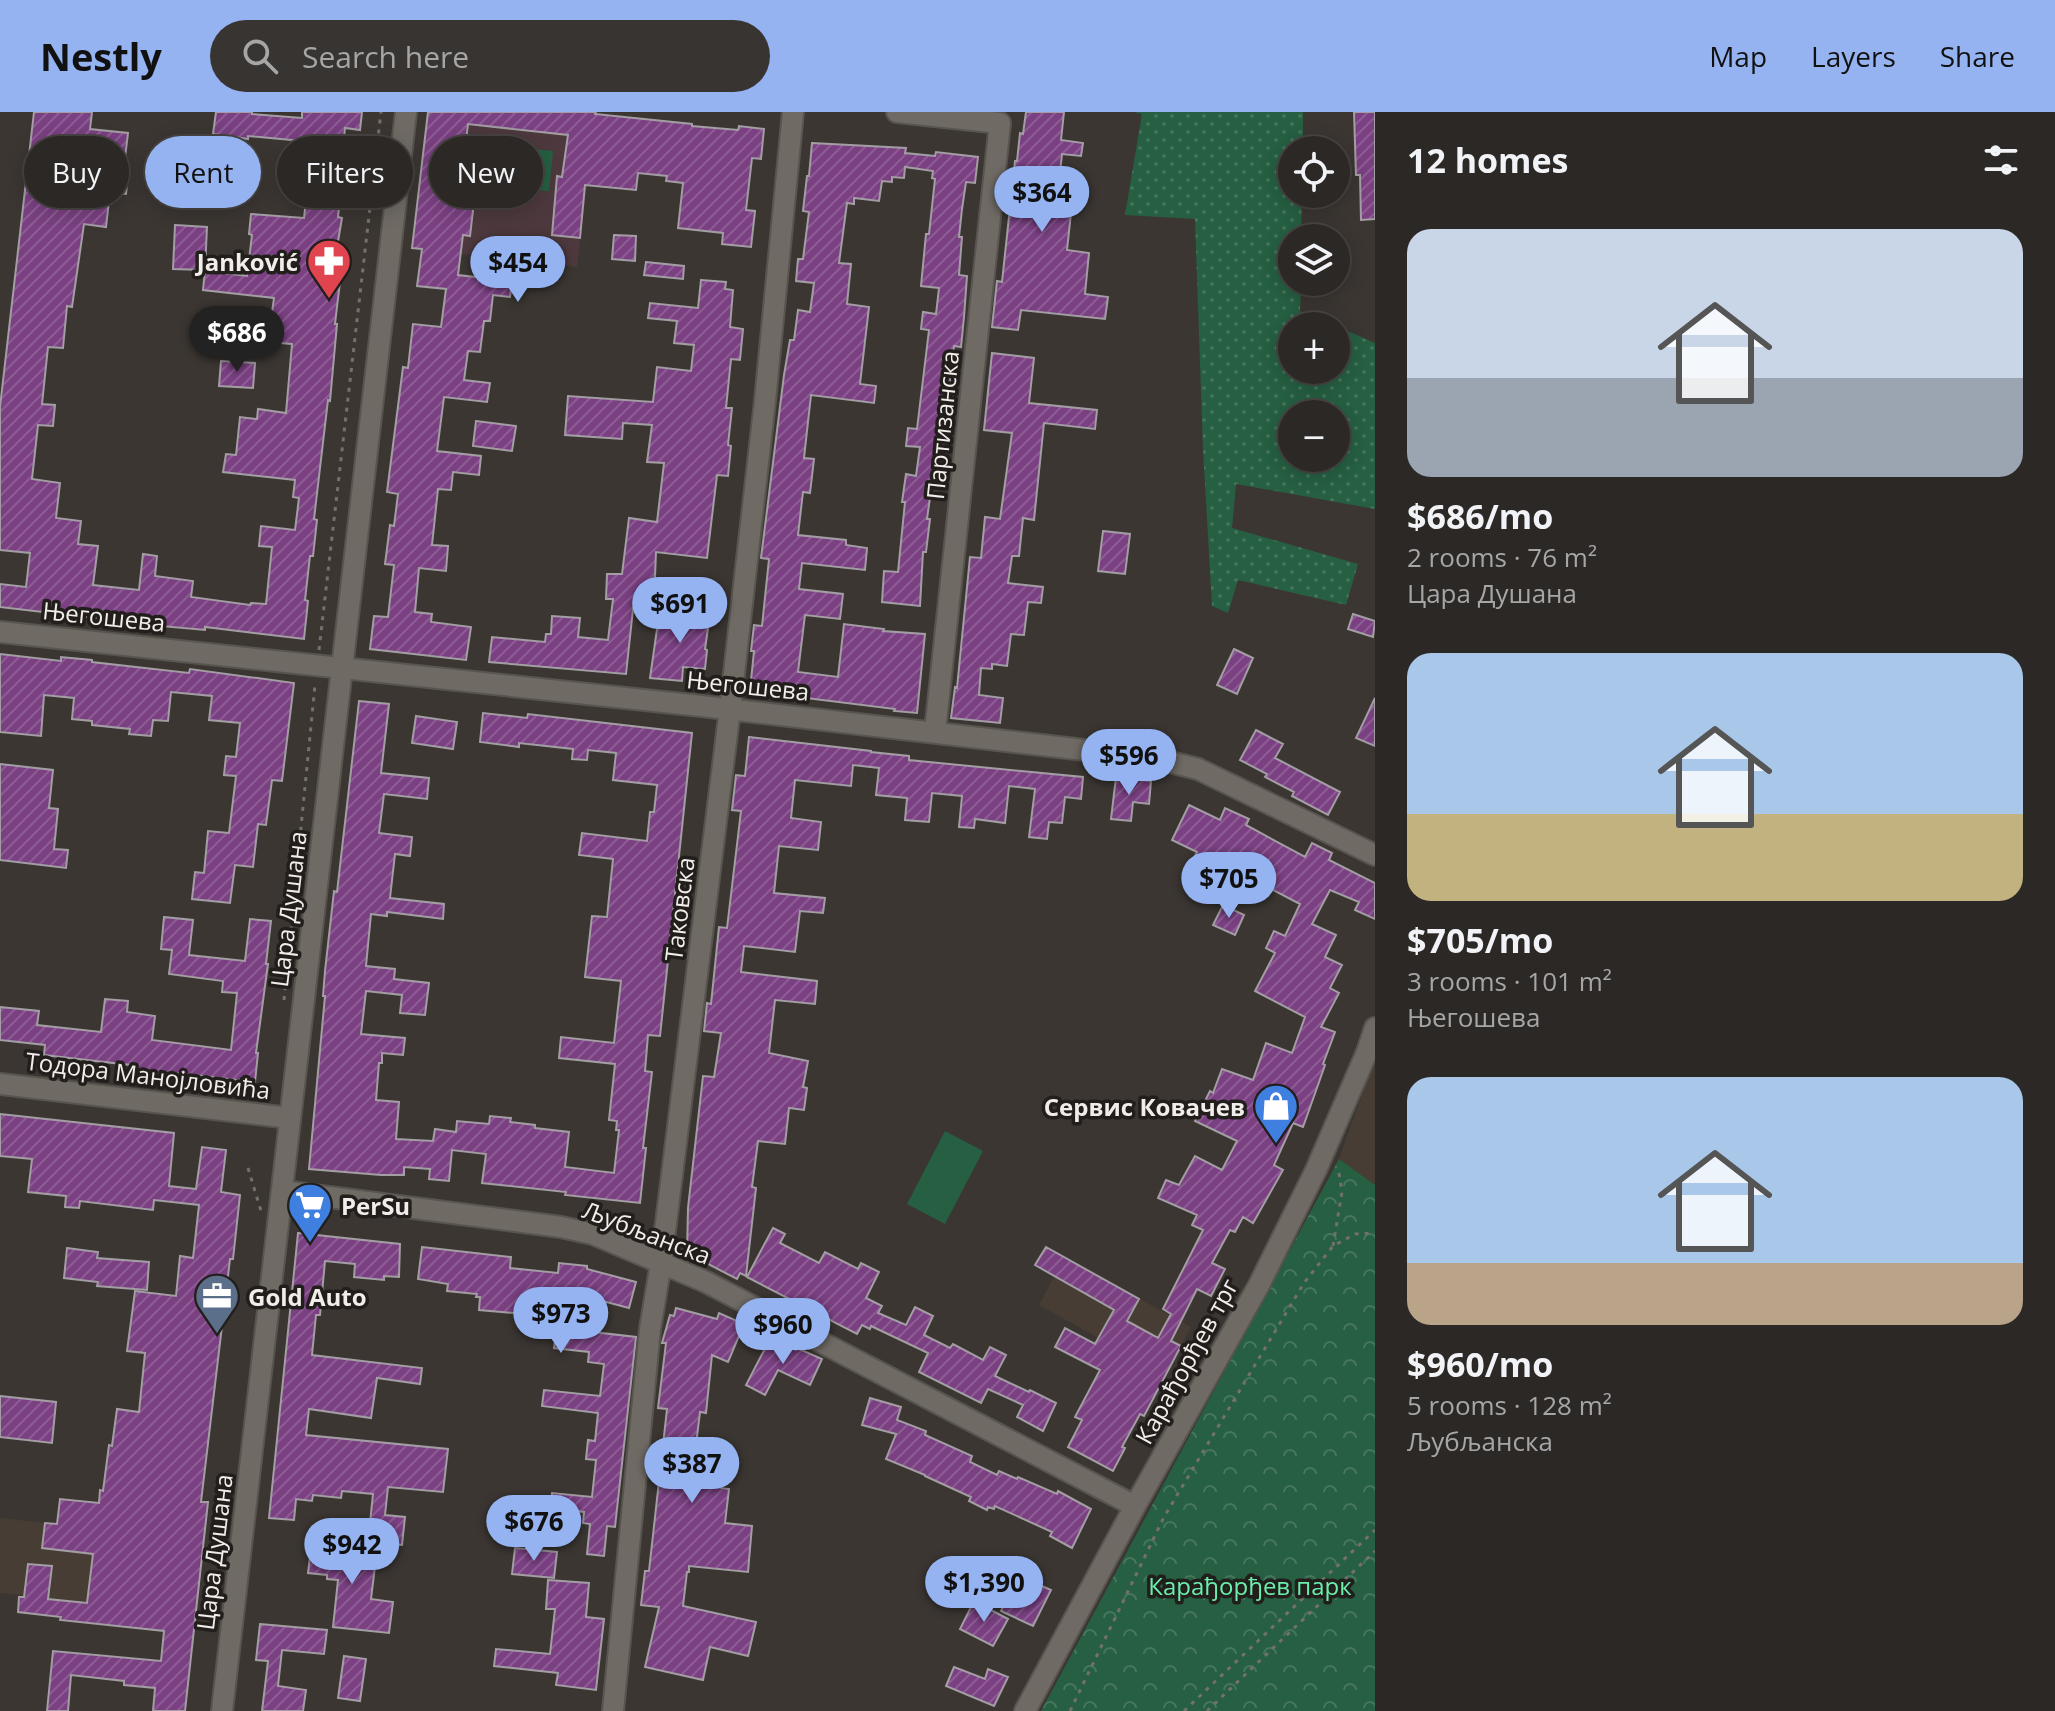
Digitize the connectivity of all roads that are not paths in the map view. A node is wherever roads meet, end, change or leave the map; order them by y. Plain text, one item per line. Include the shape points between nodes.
1 (406, 112) edge
2 (793, 112) edge
3 (897, 112) edge
4 (0, 632) edge
5 (342, 667) junction
6 (730, 709) junction
7 (935, 732) junction
8 (1375, 855) edge
9 (1375, 1028) edge
10 (1371, 1056) edge
11 (0, 1084) edge
12 (290, 1118) junction
13 (282, 1191) junction
14 (661, 1263) junction
15 (1135, 1506) junction
16 (222, 1711) edge
17 (613, 1711) edge
18 (1025, 1711) edge

1 - 5 street, Цара Душана
2 - 6 street, Таковска
3 - 7 street, Партизанска via 1000,123
4 - 5 street, Његошева
5 - 6 street, Његошева
5 - 12 street, Цара Душана
6 - 7 street, Његошева
6 - 14 street, Таковска
7 - 8 street, Његошева via 1177,763
9 - 10 street, Карађорђев трг
10 - 15 street, Карађорђев трг via 1259,1285
11 - 12 street, Тодора Манојловића
12 - 13 street, Цара Душана
13 - 14 street, Љубљанска via 561,1227 593,1234
13 - 16 street, Цара Душана
14 - 15 street, Љубљанска
14 - 17 street, Таковска
15 - 18 street, Карађорђев трг

